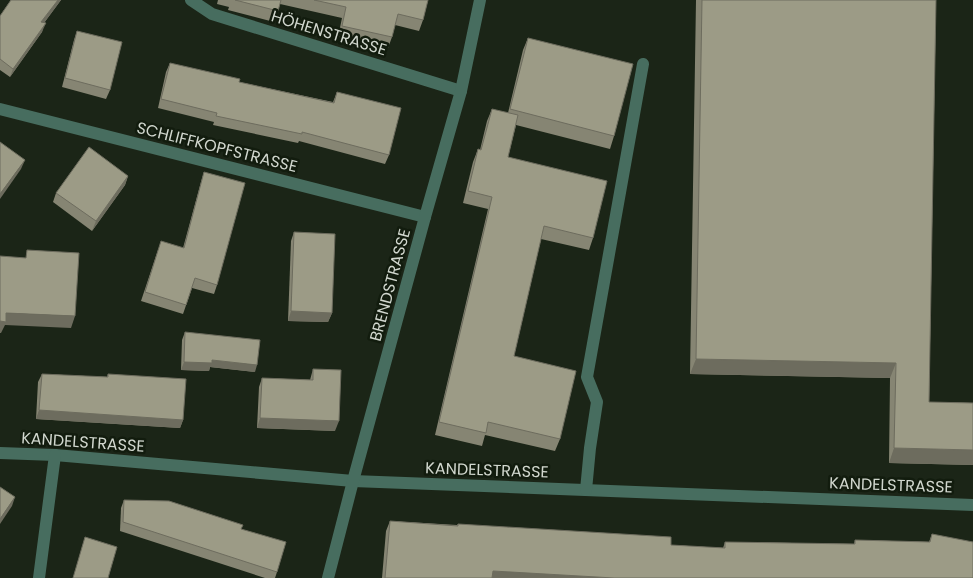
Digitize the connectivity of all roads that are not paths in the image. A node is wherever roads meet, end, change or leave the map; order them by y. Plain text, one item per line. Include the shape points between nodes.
1 (191, 0) edge
2 (480, 0) edge
3 (643, 64) dead end
4 (461, 91) junction
5 (0, 109) edge
6 (425, 217) junction
7 (0, 454) edge
8 (56, 455) junction
9 (353, 481) junction
10 (586, 490) junction
11 (973, 505) edge
12 (39, 578) edge
13 (328, 578) edge

1 - 4 street, HÖHENSTRASSE via 212,14
2 - 4 street, BRENDSTRASSE
3 - 10 street via 587,377 597,402
4 - 6 street, BRENDSTRASSE
5 - 6 street, SCHLIFFKOPFSTRASSE
6 - 9 street, BRENDSTRASSE
7 - 8 street, KANDELSTRASSE
8 - 9 street, KANDELSTRASSE
8 - 12 street
9 - 10 street, KANDELSTRASSE
9 - 13 street, BRENDSTRASSE
10 - 11 street, KANDELSTRASSE

